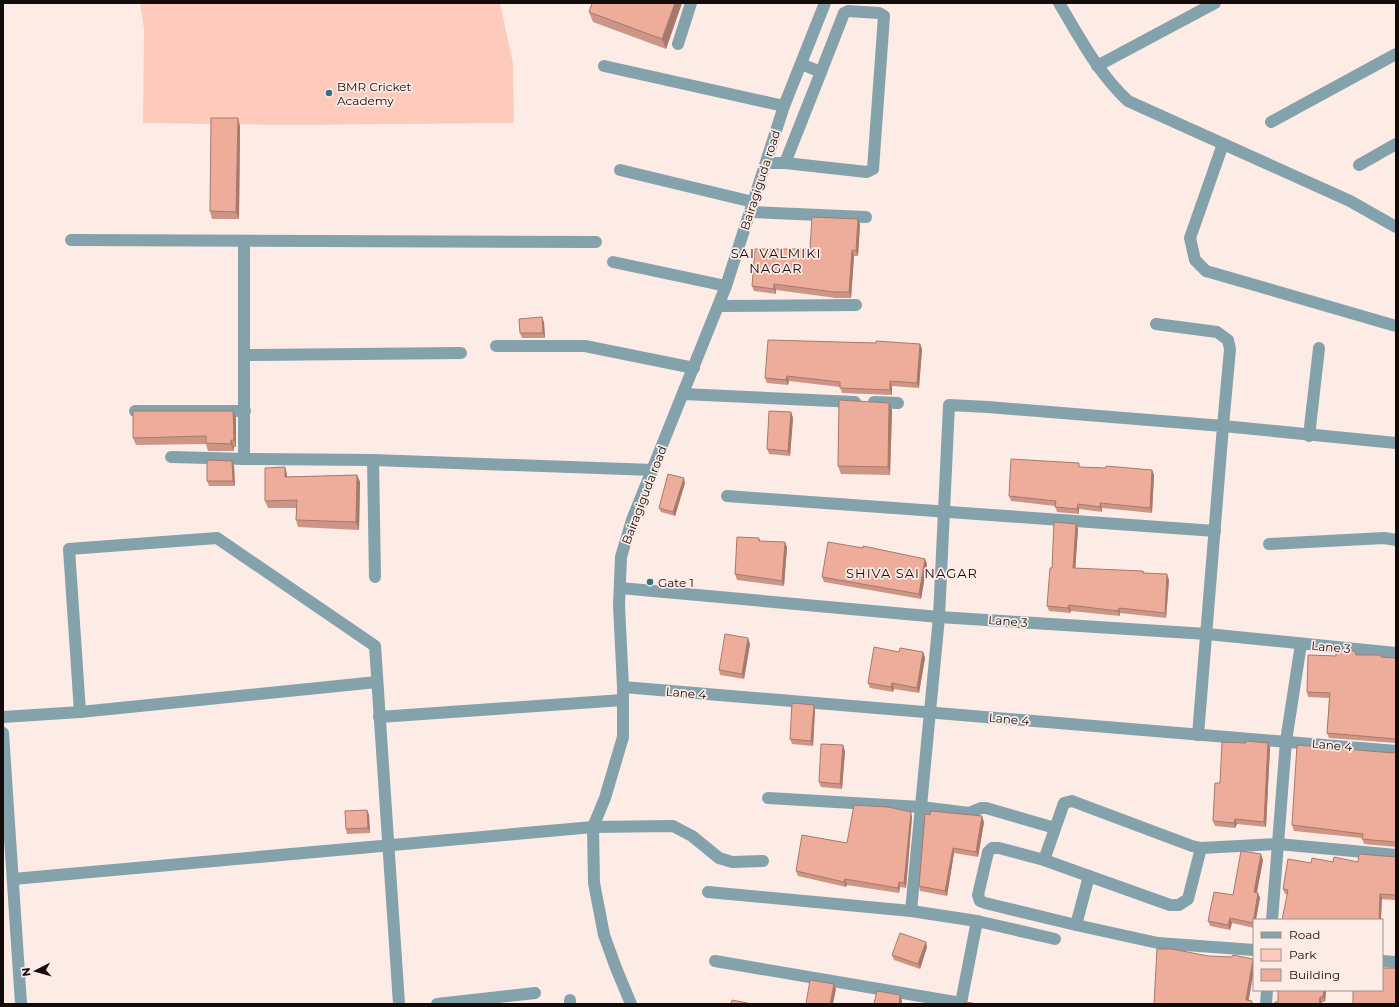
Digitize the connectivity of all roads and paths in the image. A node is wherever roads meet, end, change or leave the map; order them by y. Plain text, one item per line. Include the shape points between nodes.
1 (691, 3) edge
2 (825, 3) edge
3 (1059, 3) edge
4 (1215, 3) edge
5 (678, 44) dead end
6 (1396, 54) edge
7 (801, 64) junction
8 (604, 66) dead end
9 (1097, 66) junction
10 (821, 72) junction
11 (784, 106) junction
12 (1272, 122) dead end
13 (1223, 144) junction
14 (1396, 144) edge
15 (767, 163) junction
16 (785, 163) junction
17 (1359, 165) dead end
18 (620, 170) dead end
19 (752, 207) junction
20 (866, 217) dead end
21 (1396, 227) edge
22 (71, 240) dead end
23 (244, 241) junction
24 (596, 242) dead end
25 (613, 262) dead end
26 (726, 286) junction
27 (856, 305) dead end
28 (719, 306) junction
29 (1156, 324) dead end
30 (1396, 326) edge
31 (496, 346) dead end
32 (1319, 348) dead end
33 (461, 353) dead end
34 (245, 355) junction
35 (694, 368) junction
36 (683, 394) junction
37 (898, 403) dead end
38 (135, 411) edge
39 (245, 411) junction
40 (1223, 426) junction
41 (1309, 436) junction
42 (1396, 443) edge
43 (170, 457) dead end
44 (244, 459) junction
45 (373, 460) junction
46 (653, 470) junction
47 (727, 496) dead end
48 (944, 512) junction
49 (1215, 531) junction
50 (1396, 540) edge
51 (1269, 544) dead end
52 (375, 577) dead end
53 (620, 588) junction
54 (939, 617) junction
55 (1207, 634) junction
56 (1301, 644) junction
57 (1396, 653) edge
58 (377, 682) junction
59 (623, 687) junction
60 (623, 700) junction
61 (80, 712) junction
62 (930, 713) junction
63 (3, 717) edge
64 (379, 717) junction
65 (3, 733) edge
66 (1198, 735) junction
67 (1286, 741) junction
68 (1396, 751) edge
69 (768, 798) dead end
70 (921, 807) junction
71 (592, 828) junction
72 (1055, 828) junction
73 (1278, 844) junction
74 (388, 846) junction
75 (1201, 848) junction
76 (1396, 855) edge
77 (1044, 860) junction
78 (764, 861) dead end
79 (1089, 876) junction
80 (13, 879) junction
81 (708, 892) dead end
82 (911, 911) junction
83 (1272, 919) edge
84 (977, 921) junction
85 (1076, 925) junction
86 (1055, 939) dead end
87 (1253, 950) edge
88 (715, 961) dead end
89 (1383, 961) edge
90 (1396, 962) edge
91 (1267, 991) edge
92 (536, 994) dead end
93 (964, 1003) edge
94 (21, 1004) edge
95 (399, 1004) edge
96 (437, 1004) edge
97 (631, 1004) edge
98 (1266, 1004) edge

1 - 5 street
2 - 7 street, Bairagiguda road
3 - 9 street
4 - 9 street
6 - 12 street
7 - 10 street
7 - 11 street, Bairagiguda road
8 - 11 street
9 - 13 street via 1112,86 1128,101
10 - 16 street
10 - 16 street via 844,13 852,10 879,13 884,16 873,169 867,172
11 - 15 street, Bairagiguda road
13 - 21 street via 1350,201
13 - 30 street via 1190,238 1195,260 1206,271
14 - 17 street
15 - 16 street
15 - 19 street, Bairagiguda road
18 - 19 street
19 - 20 street
19 - 26 street, Bairagiguda road
22 - 23 street
23 - 24 street
23 - 34 street
25 - 26 street
26 - 28 street, Bairagiguda road
27 - 28 street
28 - 35 street, Bairagiguda road
29 - 40 street via 1217,332 1228,340 1230,349
31 - 35 street via 585,346
32 - 41 street
33 - 34 street
34 - 39 street
35 - 36 street, Bairagiguda road
36 - 37 street
36 - 46 street, Bairagiguda road
38 - 39 street
39 - 44 street
40 - 41 street
40 - 48 street via 949,405
40 - 49 street
41 - 42 street
43 - 44 street
44 - 45 street
45 - 46 street
45 - 52 street
46 - 53 street, Bairagiguda road via 632,520 621,557
47 - 48 street
48 - 49 street
48 - 54 street
49 - 55 street
50 - 51 street via 1384,538
53 - 54 street, Lane 3
53 - 59 street, Bairagiguda road
54 - 55 street, Lane 3
54 - 62 street
55 - 56 street, Lane 3
55 - 66 street
56 - 57 street, Lane 3
56 - 67 street
58 - 61 street
58 - 61 street via 375,646 217,538 69,549
58 - 64 street
59 - 60 street, Bairagiguda road
59 - 62 street, Lane 4
60 - 64 street
60 - 71 street, Bairagiguda road via 623,737 605,798
61 - 63 street
62 - 66 street, Lane 4
62 - 70 street
64 - 74 street
65 - 80 street
66 - 67 street, Lane 4
67 - 68 street, Lane 4
67 - 73 street
69 - 70 street
70 - 72 street via 969,813 986,808
70 - 82 street
71 - 74 street
71 - 78 street via 673,826 692,836 719,858 732,862
71 - 97 street, Bairagiguda road via 594,883 604,935
72 - 75 street via 1064,803 1072,801
72 - 77 street
73 - 75 street
73 - 76 street
73 - 83 street
74 - 80 street
74 - 95 street
75 - 79 street via 1188,899 1179,906
77 - 79 street
77 - 85 street via 992,848 988,852 978,895 980,901
79 - 85 street
80 - 94 street
81 - 82 street
82 - 84 street
84 - 86 street
84 - 93 street
85 - 87 street via 1158,943
88 - 93 street
89 - 90 street
91 - 98 street
92 - 96 street

